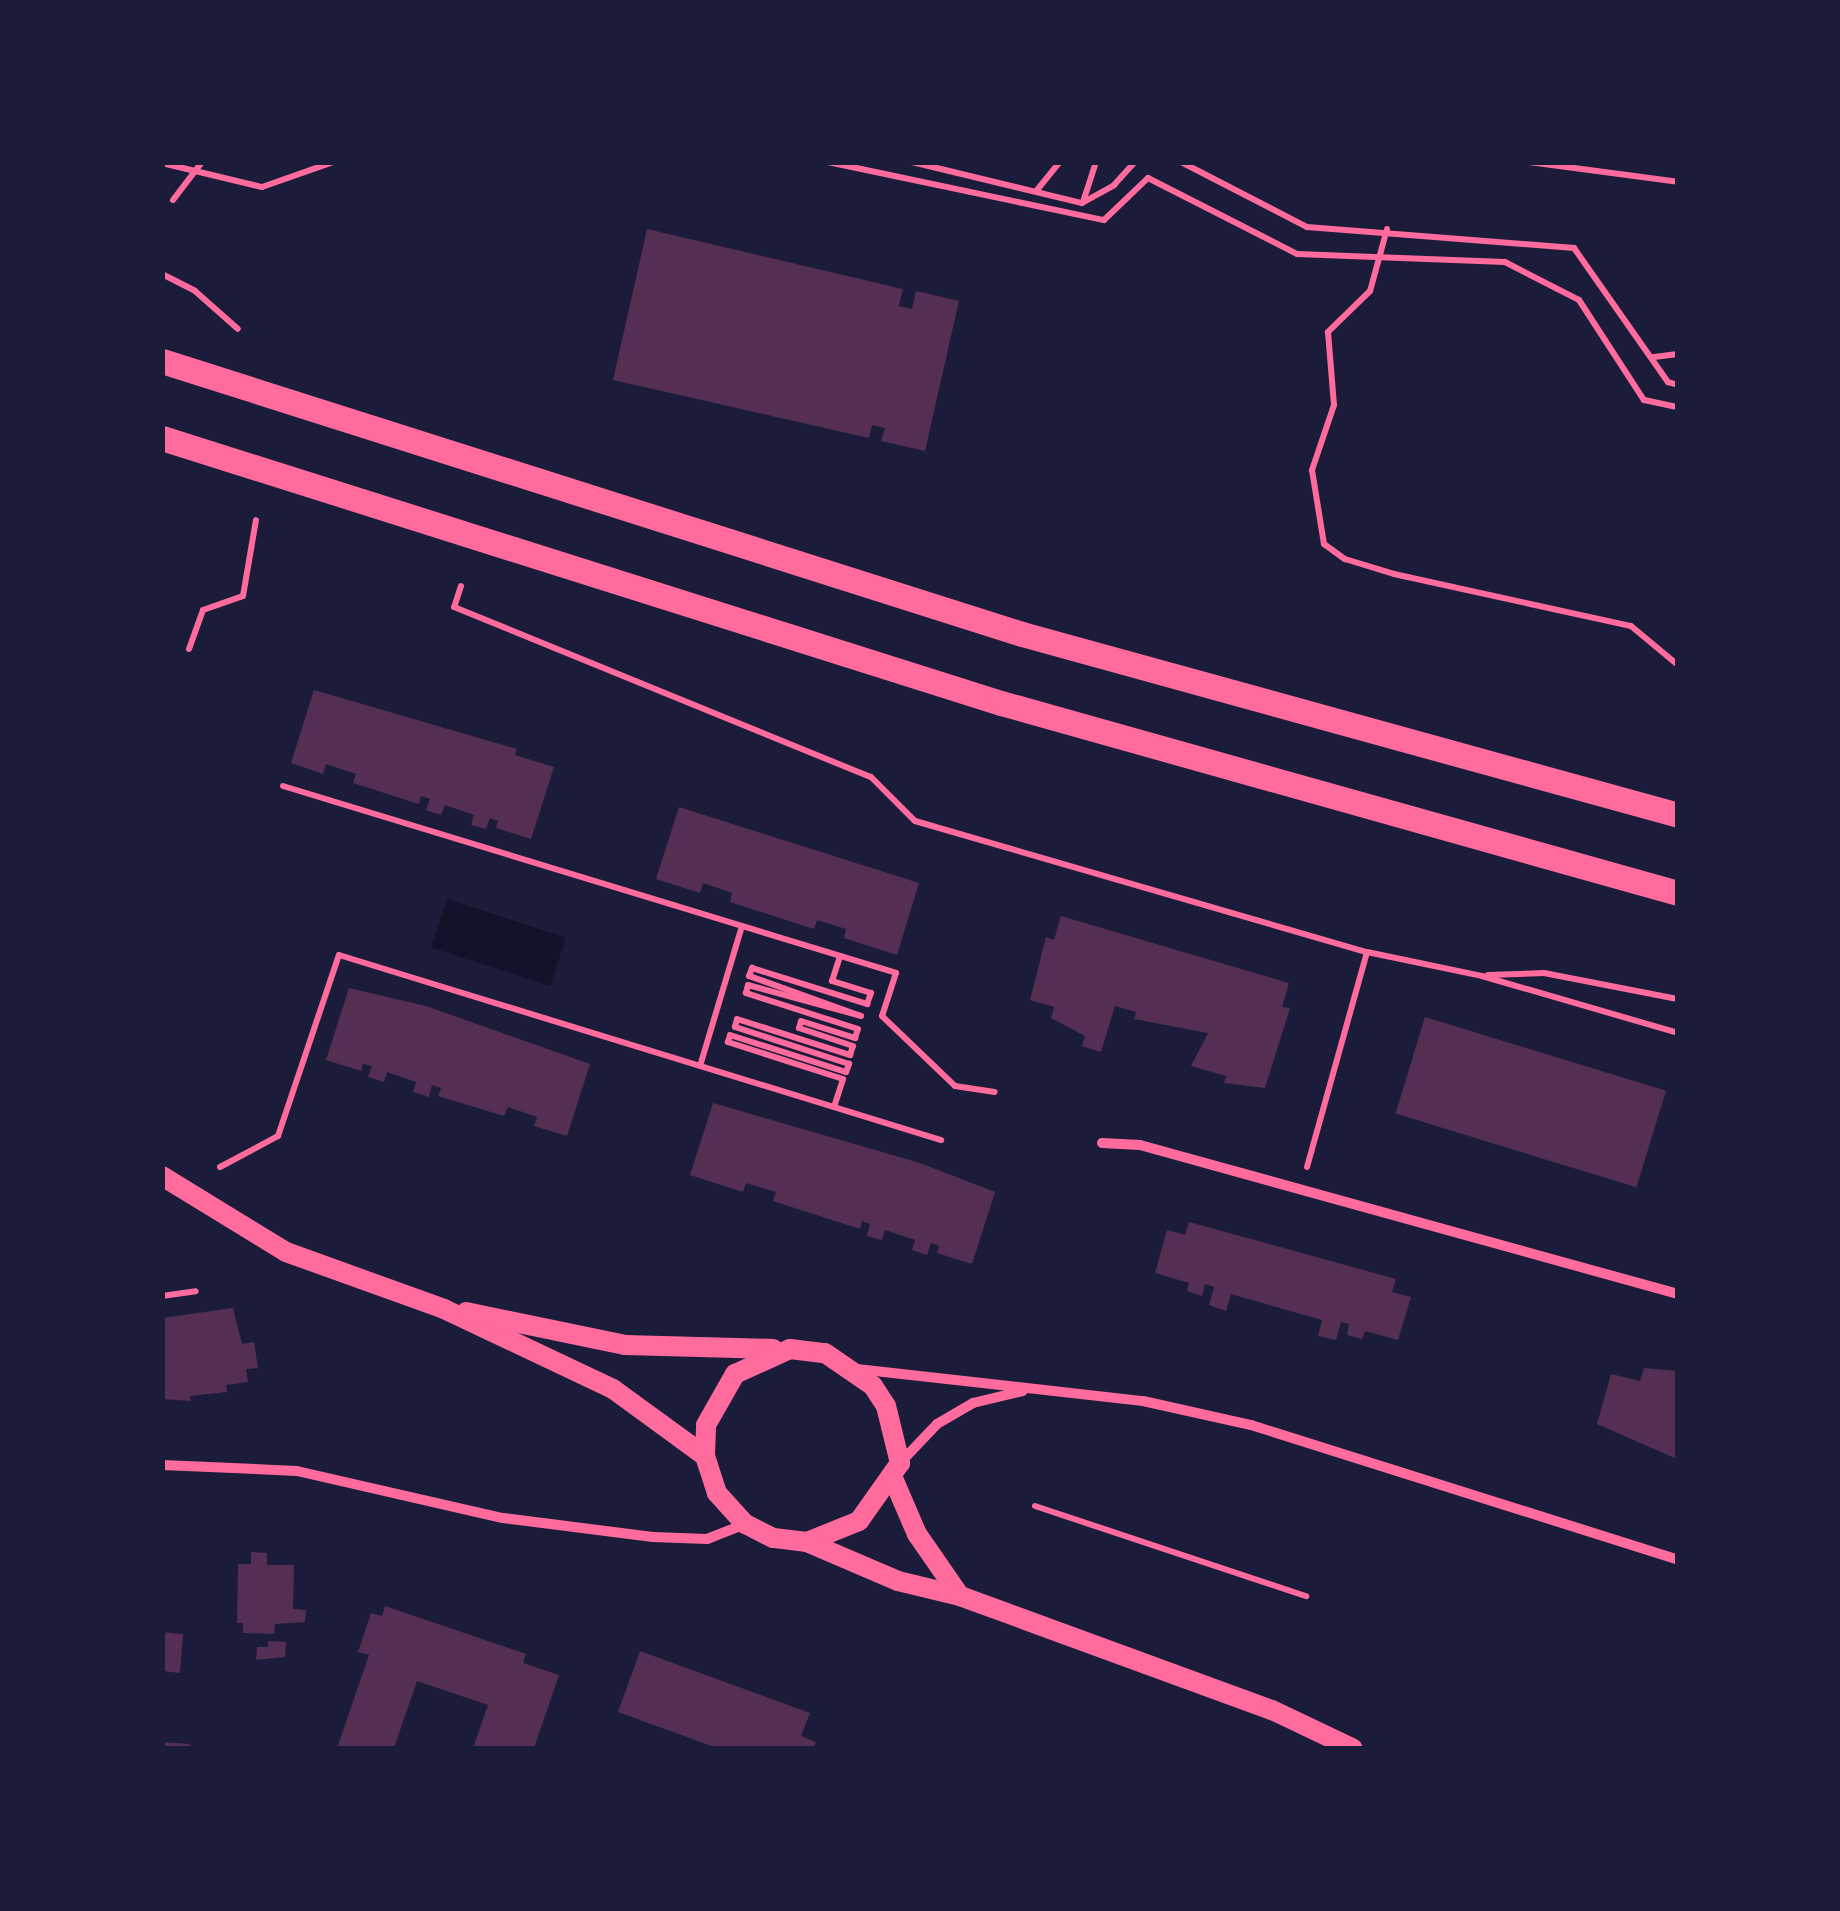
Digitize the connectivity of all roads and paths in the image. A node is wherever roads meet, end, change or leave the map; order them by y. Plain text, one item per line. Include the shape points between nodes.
1 (334, 162) edge
2 (828, 162) edge
3 (912, 162) edge
4 (1060, 162) edge
5 (1096, 162) edge
6 (1135, 162) edge
7 (1182, 162) edge
8 (1529, 162) edge
9 (162, 163) edge
10 (201, 165) edge
11 (1678, 182) edge
12 (1037, 190) junction
13 (174, 200) dead end
14 (1082, 203) junction
15 (1387, 229) junction
16 (1379, 258) junction
17 (162, 274) edge
18 (238, 329) dead end
19 (1678, 354) edge
20 (1654, 357) junction
21 (162, 362) edge
22 (1678, 384) edge
23 (1678, 407) edge
24 (162, 438) edge
25 (256, 520) dead end
26 (461, 586) dead end
27 (189, 648) dead end
28 (1678, 664) edge
29 (283, 786) dead end
30 (1678, 815) edge
31 (1678, 893) edge
32 (742, 926) junction
33 (1367, 952) junction
34 (840, 956) junction
35 (1482, 976) junction
36 (1678, 1000) edge
37 (1678, 1033) edge
38 (700, 1066) junction
39 (995, 1092) dead end
40 (834, 1107) junction
41 (941, 1140) dead end
42 (1102, 1142) dead end
43 (220, 1167) dead end
44 (162, 1176) edge
45 (1302, 1188) junction
46 (196, 1291) dead end
47 (1678, 1294) edge
48 (162, 1296) edge
49 (444, 1308) junction
50 (790, 1349) junction
51 (856, 1369) junction
52 (1033, 1389) junction
53 (705, 1456) junction
54 (162, 1464) edge
55 (896, 1469) junction
56 (1035, 1506) dead end
57 (745, 1524) junction
58 (807, 1542) junction
59 (1678, 1560) edge
60 (960, 1596) junction
61 (1306, 1596) dead end
62 (1352, 1748) edge

1 - 10 path via 262,187
2 - 16 path via 1104,220 1148,178 1297,254
3 - 12 path
4 - 12 path
5 - 14 path
6 - 14 path via 1114,185
7 - 15 path via 1308,227
8 - 11 path
9 - 10 path
10 - 13 path
12 - 14 path
15 - 16 path
15 - 20 path via 1574,248
16 - 23 path via 1505,262 1579,300 1644,400
16 - 28 path via 1370,291 1328,332 1334,404 1312,470 1324,544 1345,560 1394,574 1631,626
17 - 18 path
19 - 20 path
20 - 22 path via 1668,382
21 - 30 main road via 1022,634
24 - 31 main road via 1001,704
25 - 27 path via 243,596 203,610
26 - 33 path via 454,607 871,777 915,821
29 - 32 path
32 - 34 path
32 - 38 path
33 - 35 path
33 - 45 path
34 - 39 path via 896,973 882,1016 955,1086
34 - 40 path via 832,981 871,992 867,1004 752,968 749,976 861,1016 748,986 746,993 858,1029 855,1038 801,1020 798,1028 853,1046 850,1055 737,1019 735,1027 849,1064 846,1072 730,1035 728,1042 843,1079
35 - 36 path via 1544,973
35 - 37 path
38 - 40 path
38 - 43 path via 339,955 278,1136
40 - 41 path
42 - 45 street via 1140,1145
44 - 49 main road via 286,1252
45 - 47 street
46 - 48 path
49 - 50 main road via 625,1345
49 - 53 main road via 613,1389
50 - 51 main road via 825,1354
50 - 53 main road via 761,1358 726,1385 706,1426
51 - 52 street
51 - 55 main road via 886,1406
52 - 55 street via 973,1403 937,1424
52 - 59 street via 1143,1400 1251,1425
53 - 57 main road via 717,1493
54 - 57 street via 297,1471 503,1518 653,1537 707,1539
55 - 58 main road via 859,1522
55 - 60 main road via 917,1534
56 - 61 path
57 - 58 main road via 772,1538
58 - 60 main road via 898,1580
60 - 62 main road via 1272,1710

